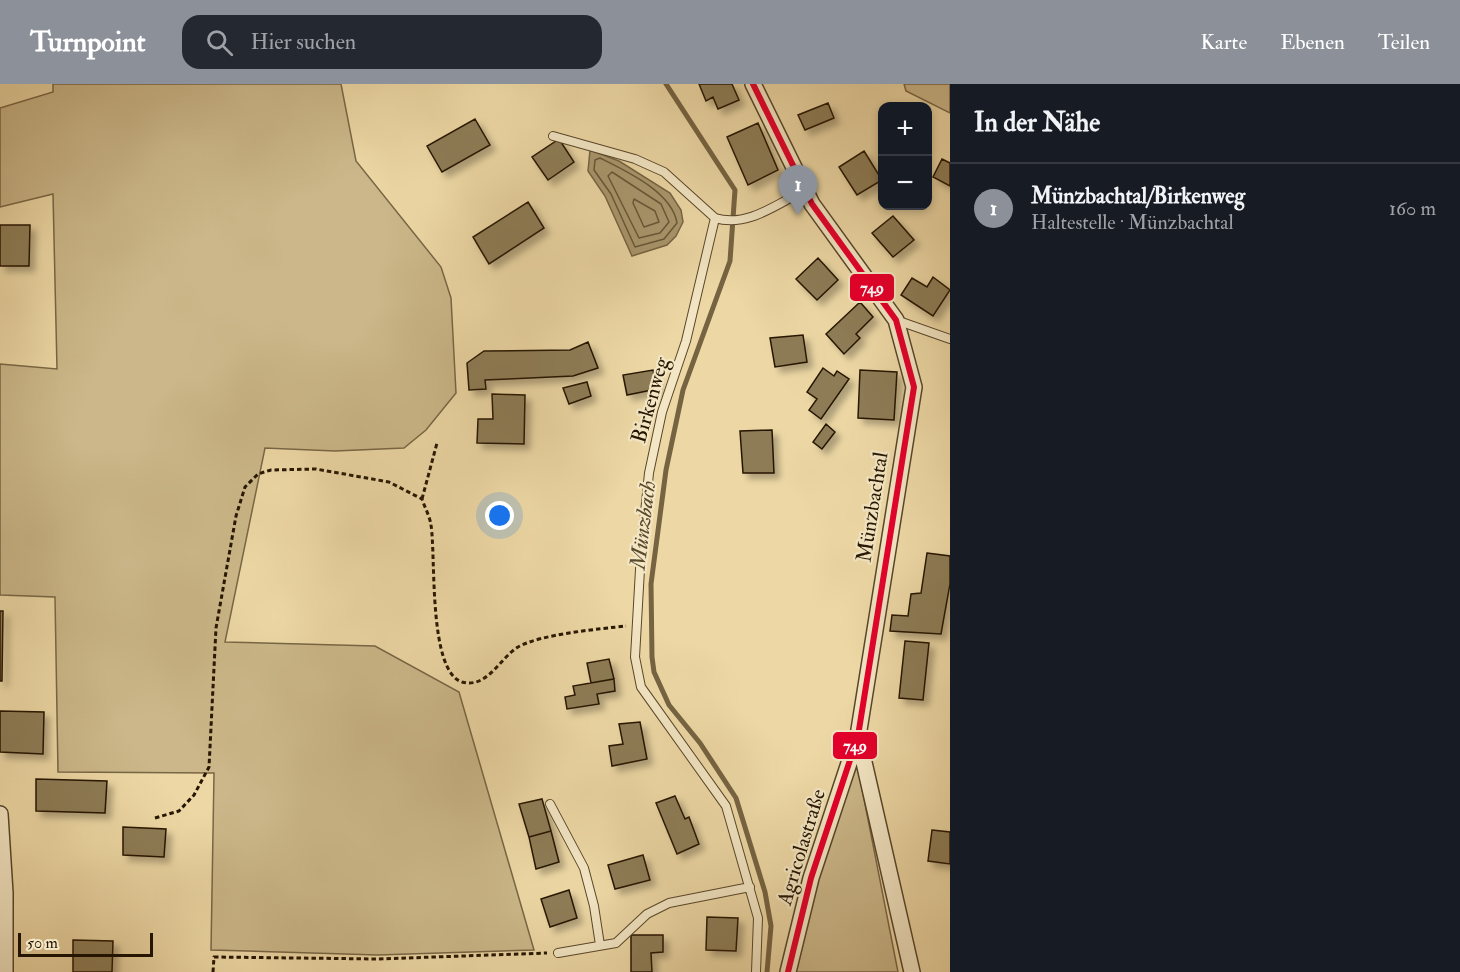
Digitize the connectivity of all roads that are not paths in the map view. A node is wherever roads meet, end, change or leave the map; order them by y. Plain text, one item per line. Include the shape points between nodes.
1 (753, 84) edge
2 (553, 136) dead end
3 (805, 190) junction
4 (715, 218) junction
5 (896, 320) junction
6 (950, 339) edge
7 (858, 736) junction
8 (550, 804) dead end
9 (0, 814) edge
10 (750, 887) junction
11 (600, 945) junction
12 (558, 953) road end
13 (5, 972) edge
14 (756, 972) edge
15 (788, 972) edge
16 (912, 972) edge

1 - 3 street, Münzbachtal
2 - 4 lane via 636,159 664,172
3 - 4 lane via 746,220 728,222
3 - 5 street, Münzbachtal
4 - 10 lane, Birkenweg via 686,341 662,412 650,473 635,657 642,687 726,806
5 - 6 lane
5 - 7 street, Münzbachtal via 914,387
7 - 15 street, Agricolastraße via 811,878
7 - 16 street, Münzbachtal
8 - 11 lane via 584,868
9 - 13 street
10 - 11 lane via 669,903 647,914 616,943
10 - 14 lane, Birkenweg via 758,918
11 - 12 lane

